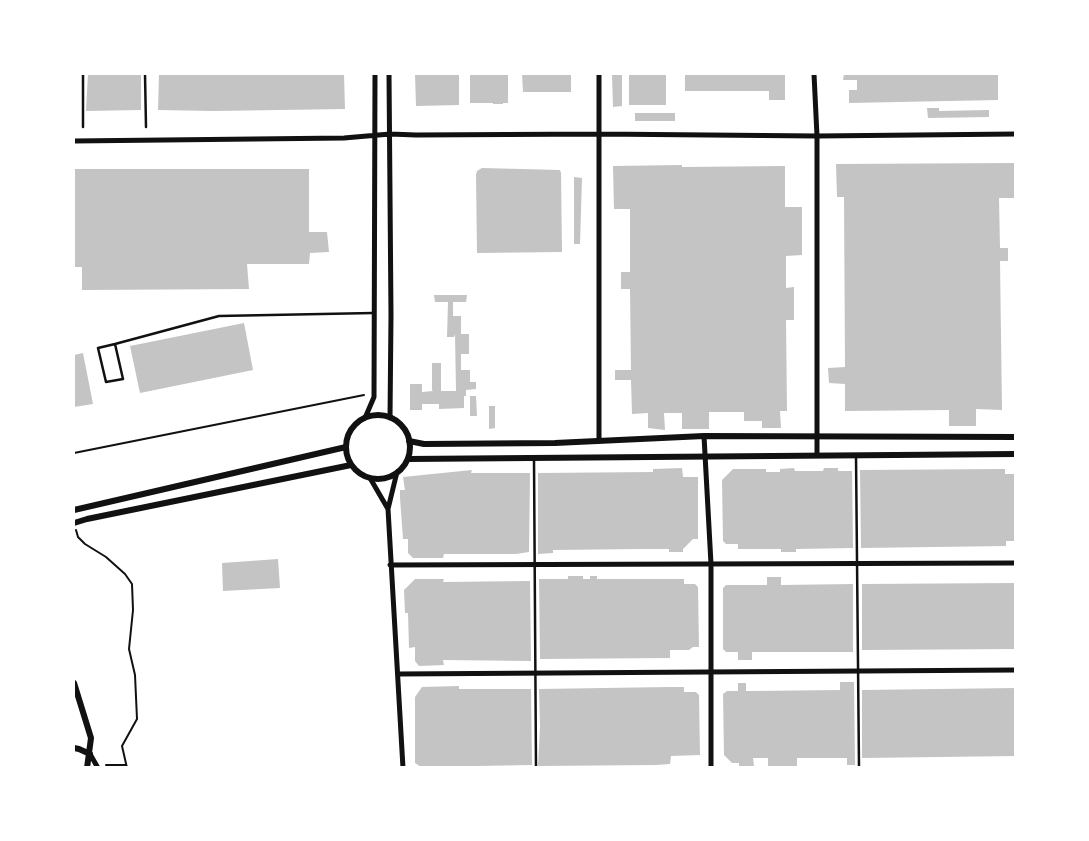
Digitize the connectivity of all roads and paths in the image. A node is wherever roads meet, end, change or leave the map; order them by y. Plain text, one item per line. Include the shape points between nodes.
1 (83, 74) edge
2 (145, 74) edge
3 (375, 74) edge
4 (389, 74) edge
5 (599, 74) edge
6 (814, 74) edge
7 (83, 127) dead end
8 (146, 127) dead end
9 (376, 134) junction
10 (390, 134) junction
11 (599, 134) junction
12 (1016, 134) edge
13 (817, 136) junction
14 (74, 141) edge
15 (374, 313) junction
16 (114, 344) junction
17 (374, 397) junction
18 (365, 418) junction
19 (390, 418) junction
20 (817, 435) junction
21 (704, 436) junction
22 (1016, 437) edge
23 (409, 441) junction
24 (599, 441) junction
25 (346, 447) junction
26 (74, 453) edge
27 (856, 454) junction
28 (1016, 454) edge
29 (817, 455) junction
30 (706, 456) junction
31 (534, 457) junction
32 (408, 459) junction
33 (351, 465) junction
34 (397, 472) junction
35 (370, 478) junction
36 (388, 509) junction
37 (74, 510) edge
38 (74, 523) edge
39 (857, 563) junction
40 (1016, 563) edge
41 (390, 565) junction
42 (534, 565) junction
43 (710, 565) junction
44 (858, 670) junction
45 (1016, 670) edge
46 (710, 672) junction
47 (536, 673) junction
48 (398, 674) junction
49 (74, 683) edge
50 (74, 748) edge
51 (90, 754) junction
52 (97, 766) edge
53 (126, 766) edge
54 (87, 768) edge
55 (402, 768) edge
56 (536, 768) edge
57 (711, 768) edge
58 (859, 768) edge

1 - 7 lane
2 - 8 lane
3 - 9 street
4 - 10 street
5 - 11 street
6 - 13 street
9 - 10 street
9 - 14 street
9 - 15 street
10 - 11 street
10 - 19 street
11 - 13 street
11 - 24 street
12 - 13 street
13 - 20 street
15 - 16 lane via 219,316
15 - 17 street
16 - 16 lane via 123,379 106,382 98,348
17 - 18 street
17 - 26 path via 365,394
18 - 19 street
18 - 25 street via 352,429
19 - 23 street
20 - 21 street
20 - 22 street
20 - 29 street
21 - 24 street
21 - 30 street
23 - 24 street
23 - 32 street
25 - 33 street
25 - 37 street
27 - 28 street
27 - 29 street
27 - 39 lane
29 - 30 street
30 - 31 street
30 - 43 street
31 - 32 street
31 - 42 lane
32 - 34 street
33 - 35 street
33 - 38 street
34 - 35 street
34 - 36 street
35 - 36 street
36 - 41 street
38 - 53 path via 78,537 132,584 129,649 137,719 122,746
39 - 40 street
39 - 43 street
39 - 44 lane
41 - 42 street
41 - 48 street
42 - 43 street
42 - 47 lane
43 - 46 street
44 - 45 street
44 - 46 street
44 - 58 lane
46 - 47 street
46 - 57 street
47 - 48 street
47 - 56 lane
48 - 55 street
49 - 51 street via 91,738
50 - 51 street
51 - 52 street
51 - 54 street
52 - 53 path

